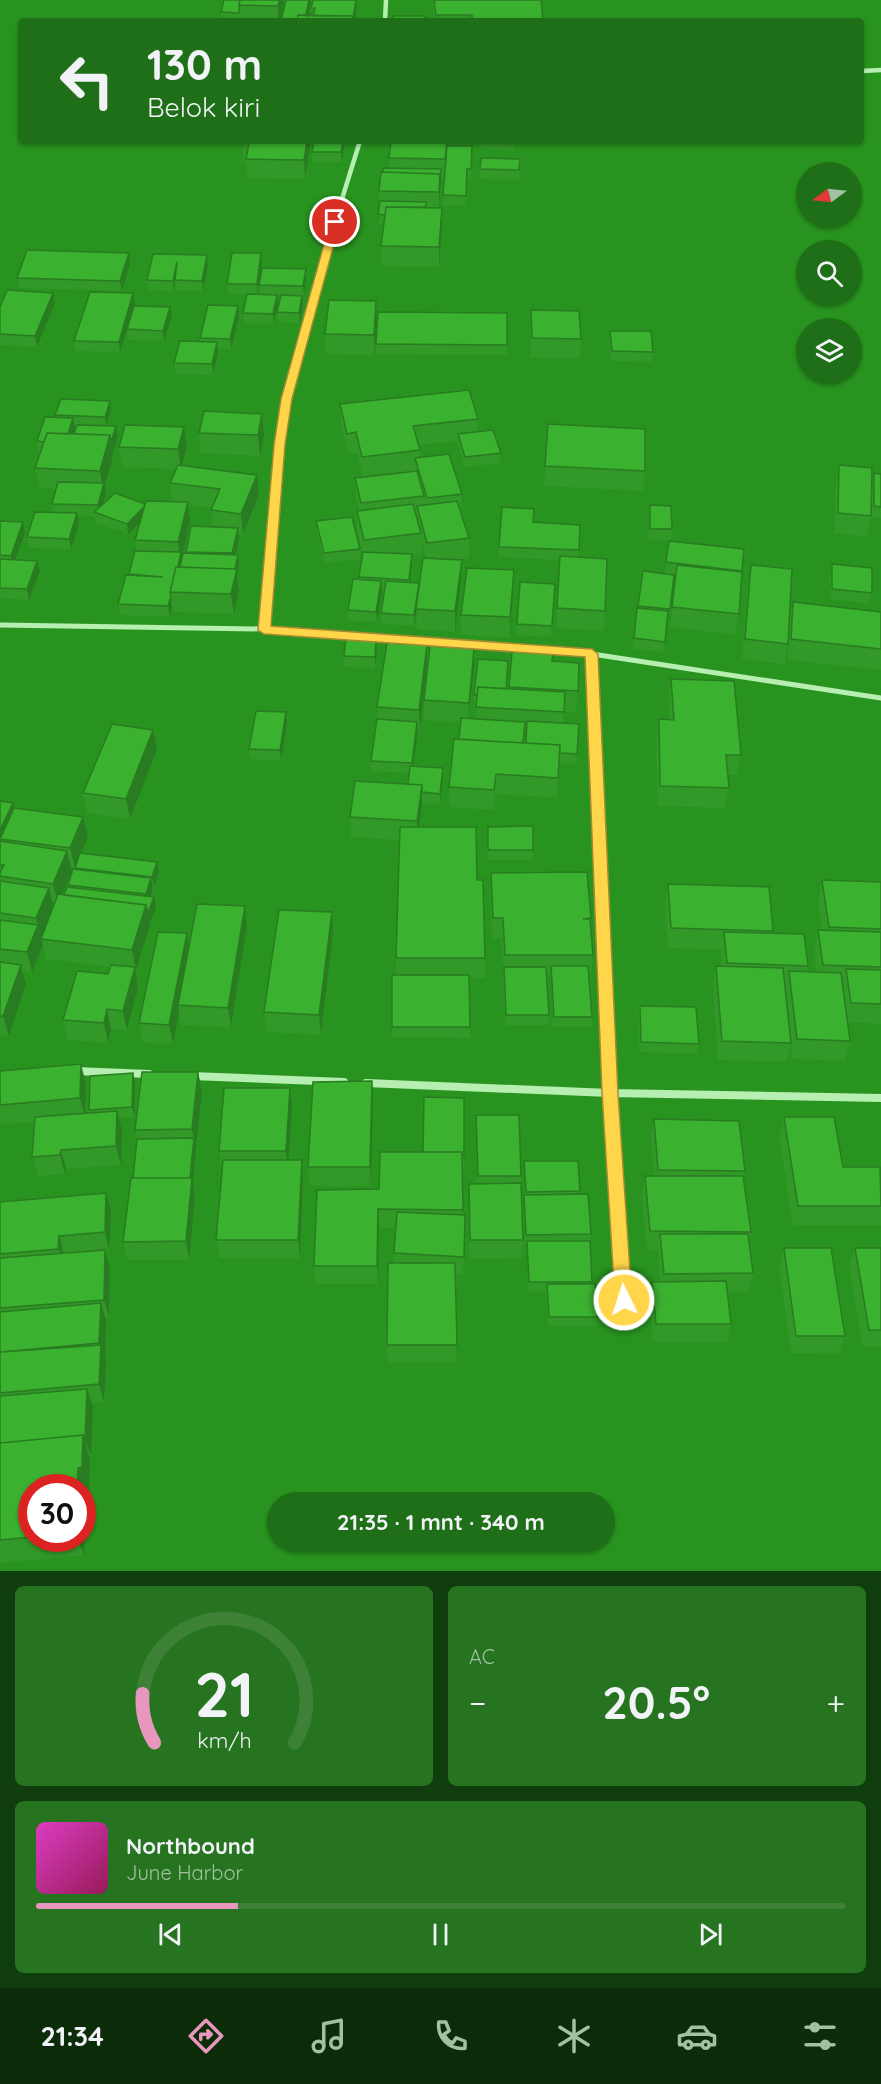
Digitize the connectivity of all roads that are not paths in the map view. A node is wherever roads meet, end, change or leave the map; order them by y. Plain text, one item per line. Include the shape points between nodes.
1 (386, 0) edge
2 (385, 18) edge
3 (881, 70) edge
4 (864, 71) edge
5 (359, 144) edge
6 (0, 625) edge
7 (264, 630) junction
8 (592, 654) junction
9 (881, 698) edge
10 (61, 1071) edge
11 (156, 1075) edge
12 (180, 1076) edge
13 (348, 1082) edge
14 (360, 1083) edge
15 (610, 1093) junction
16 (881, 1098) edge
17 (624, 1300) dead end

1 - 2 street
3 - 4 street
5 - 7 street via 286,399
6 - 7 street
7 - 8 street
8 - 9 street
8 - 15 street
10 - 11 street
12 - 13 street
14 - 15 street
15 - 16 street
15 - 17 street

